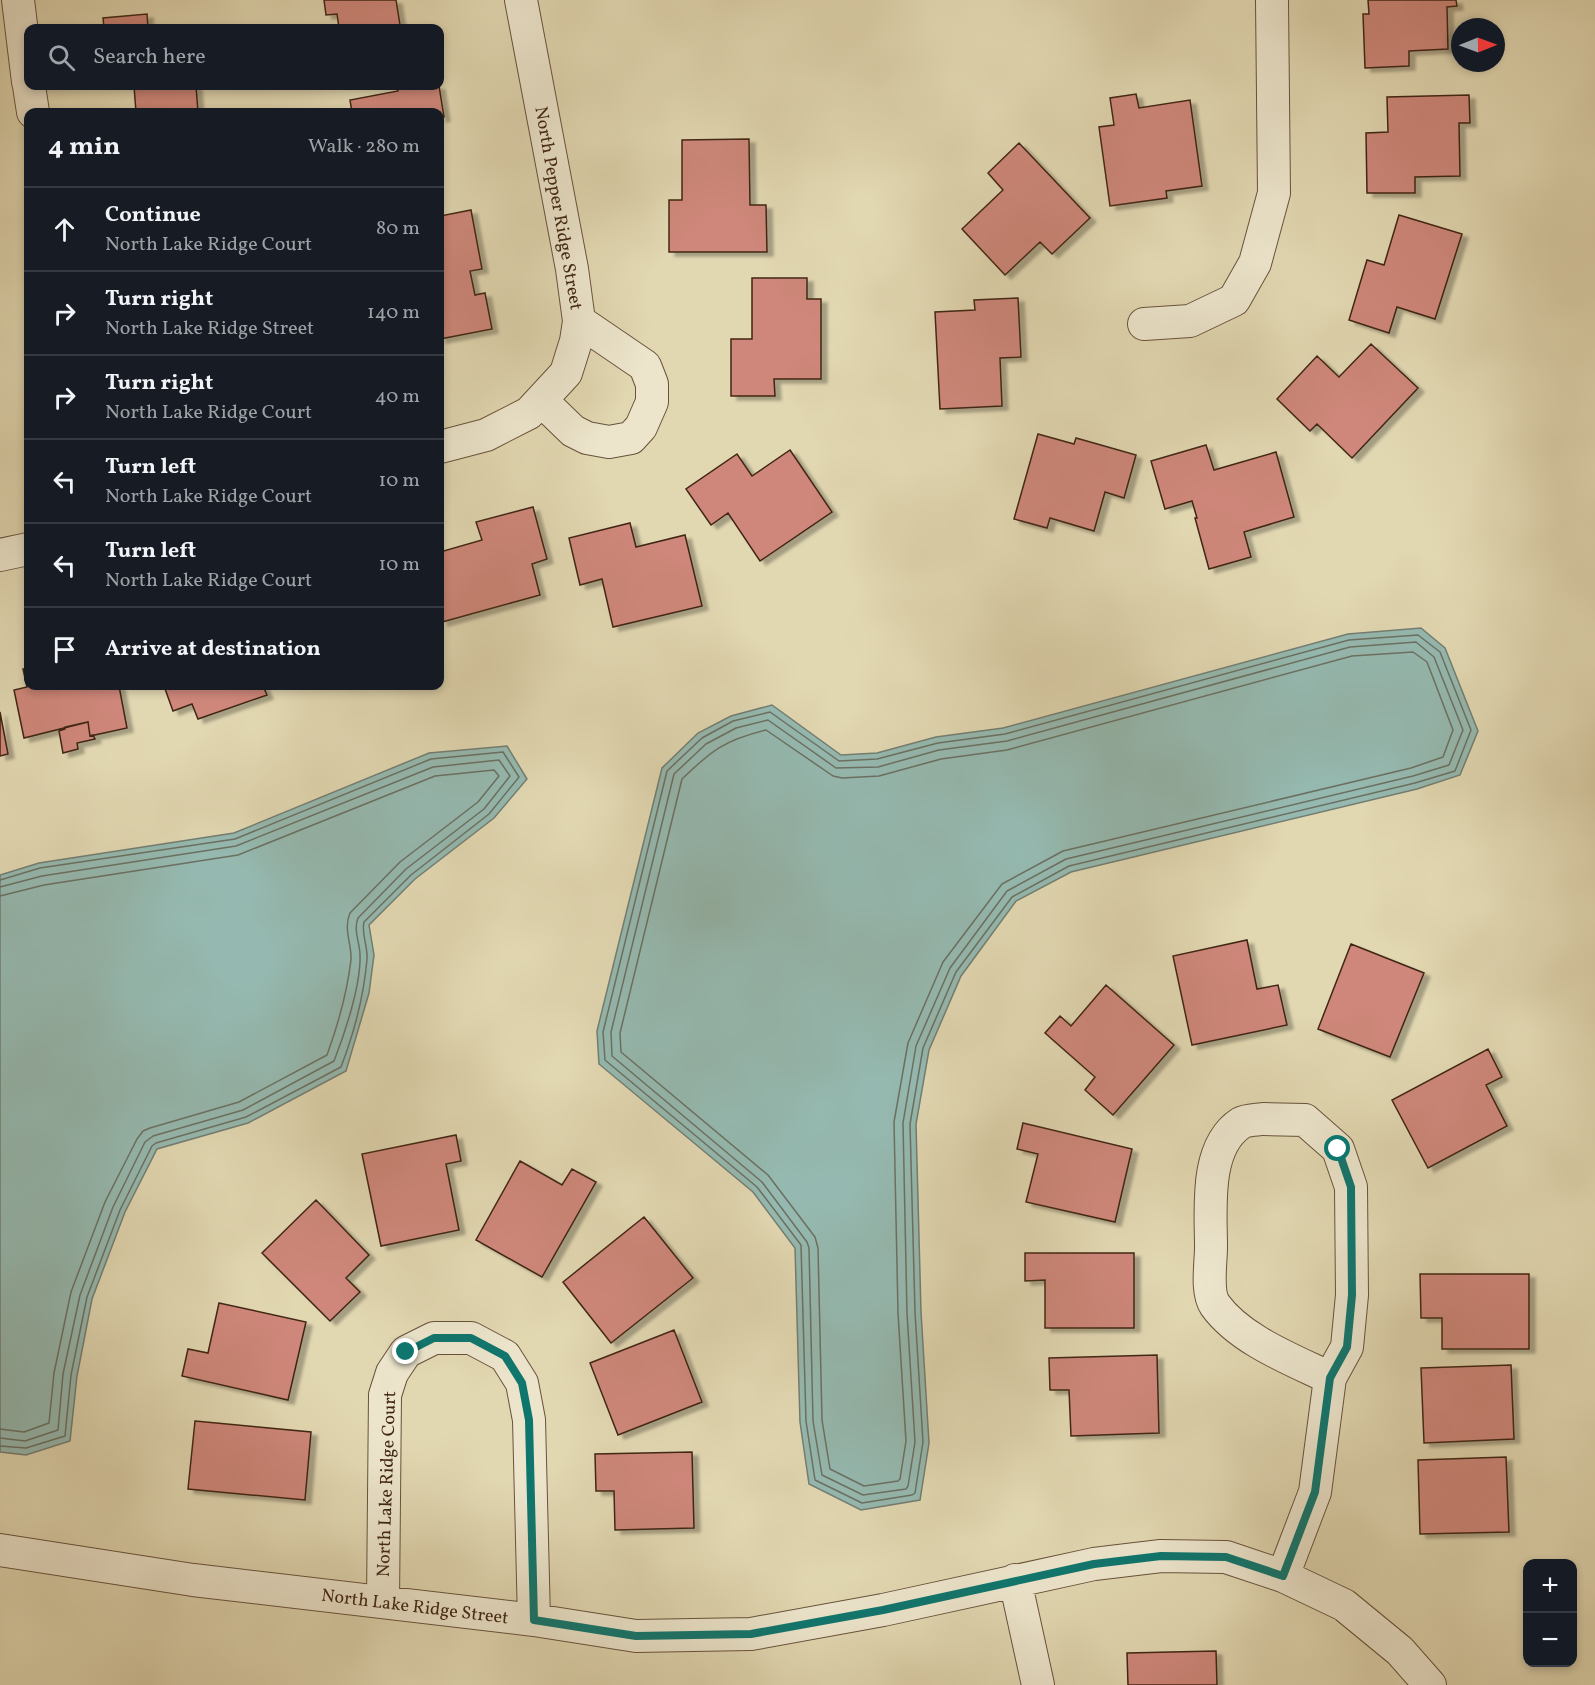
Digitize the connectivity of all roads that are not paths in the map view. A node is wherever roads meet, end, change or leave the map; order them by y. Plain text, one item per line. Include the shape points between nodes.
1 (18, 0) edge
2 (521, 0) edge
3 (1272, 0) edge
4 (24, 46) edge
5 (30, 90) edge
6 (32, 108) edge
7 (579, 321) junction
8 (1144, 324) dead end
9 (542, 401) junction
10 (444, 446) edge
11 (24, 550) edge
12 (0, 555) edge
13 (1330, 1378) junction
14 (0, 1550) edge
15 (1283, 1576) junction
16 (1015, 1580) junction
17 (383, 1602) junction
18 (534, 1620) junction
19 (1038, 1685) edge
20 (1430, 1685) edge

1 - 4 street
2 - 7 street, North Pepper Ridge Street
3 - 8 street via 1274,193 1255,263 1234,300 1190,321
5 - 6 street
7 - 9 street, North Pepper Ridge Street via 566,374
7 - 9 street via 645,366 652,384 652,402 641,427 631,438 609,442 587,438 573,431
9 - 10 street, North Pepper Ridge Street via 529,413 486,435
11 - 12 street
13 - 13 street via 1347,1347 1352,1295 1351,1187 1338,1149 1305,1120 1241,1123 1218,1153 1211,1188 1209,1279 1214,1304 1233,1325
13 - 15 street via 1315,1492
14 - 17 street, North Lake Ridge Street via 193,1580
15 - 16 street, North Lake Ridge Street via 1226,1557 1161,1556
15 - 20 street, North Lake Ridge Street via 1344,1605 1400,1651
16 - 18 street, North Lake Ridge Street via 751,1634 636,1636
16 - 19 street
17 - 18 street, North Lake Ridge Street
17 - 18 street, North Lake Ridge Court via 385,1395 406,1352 434,1338 471,1338 505,1356 522,1383 529,1420

